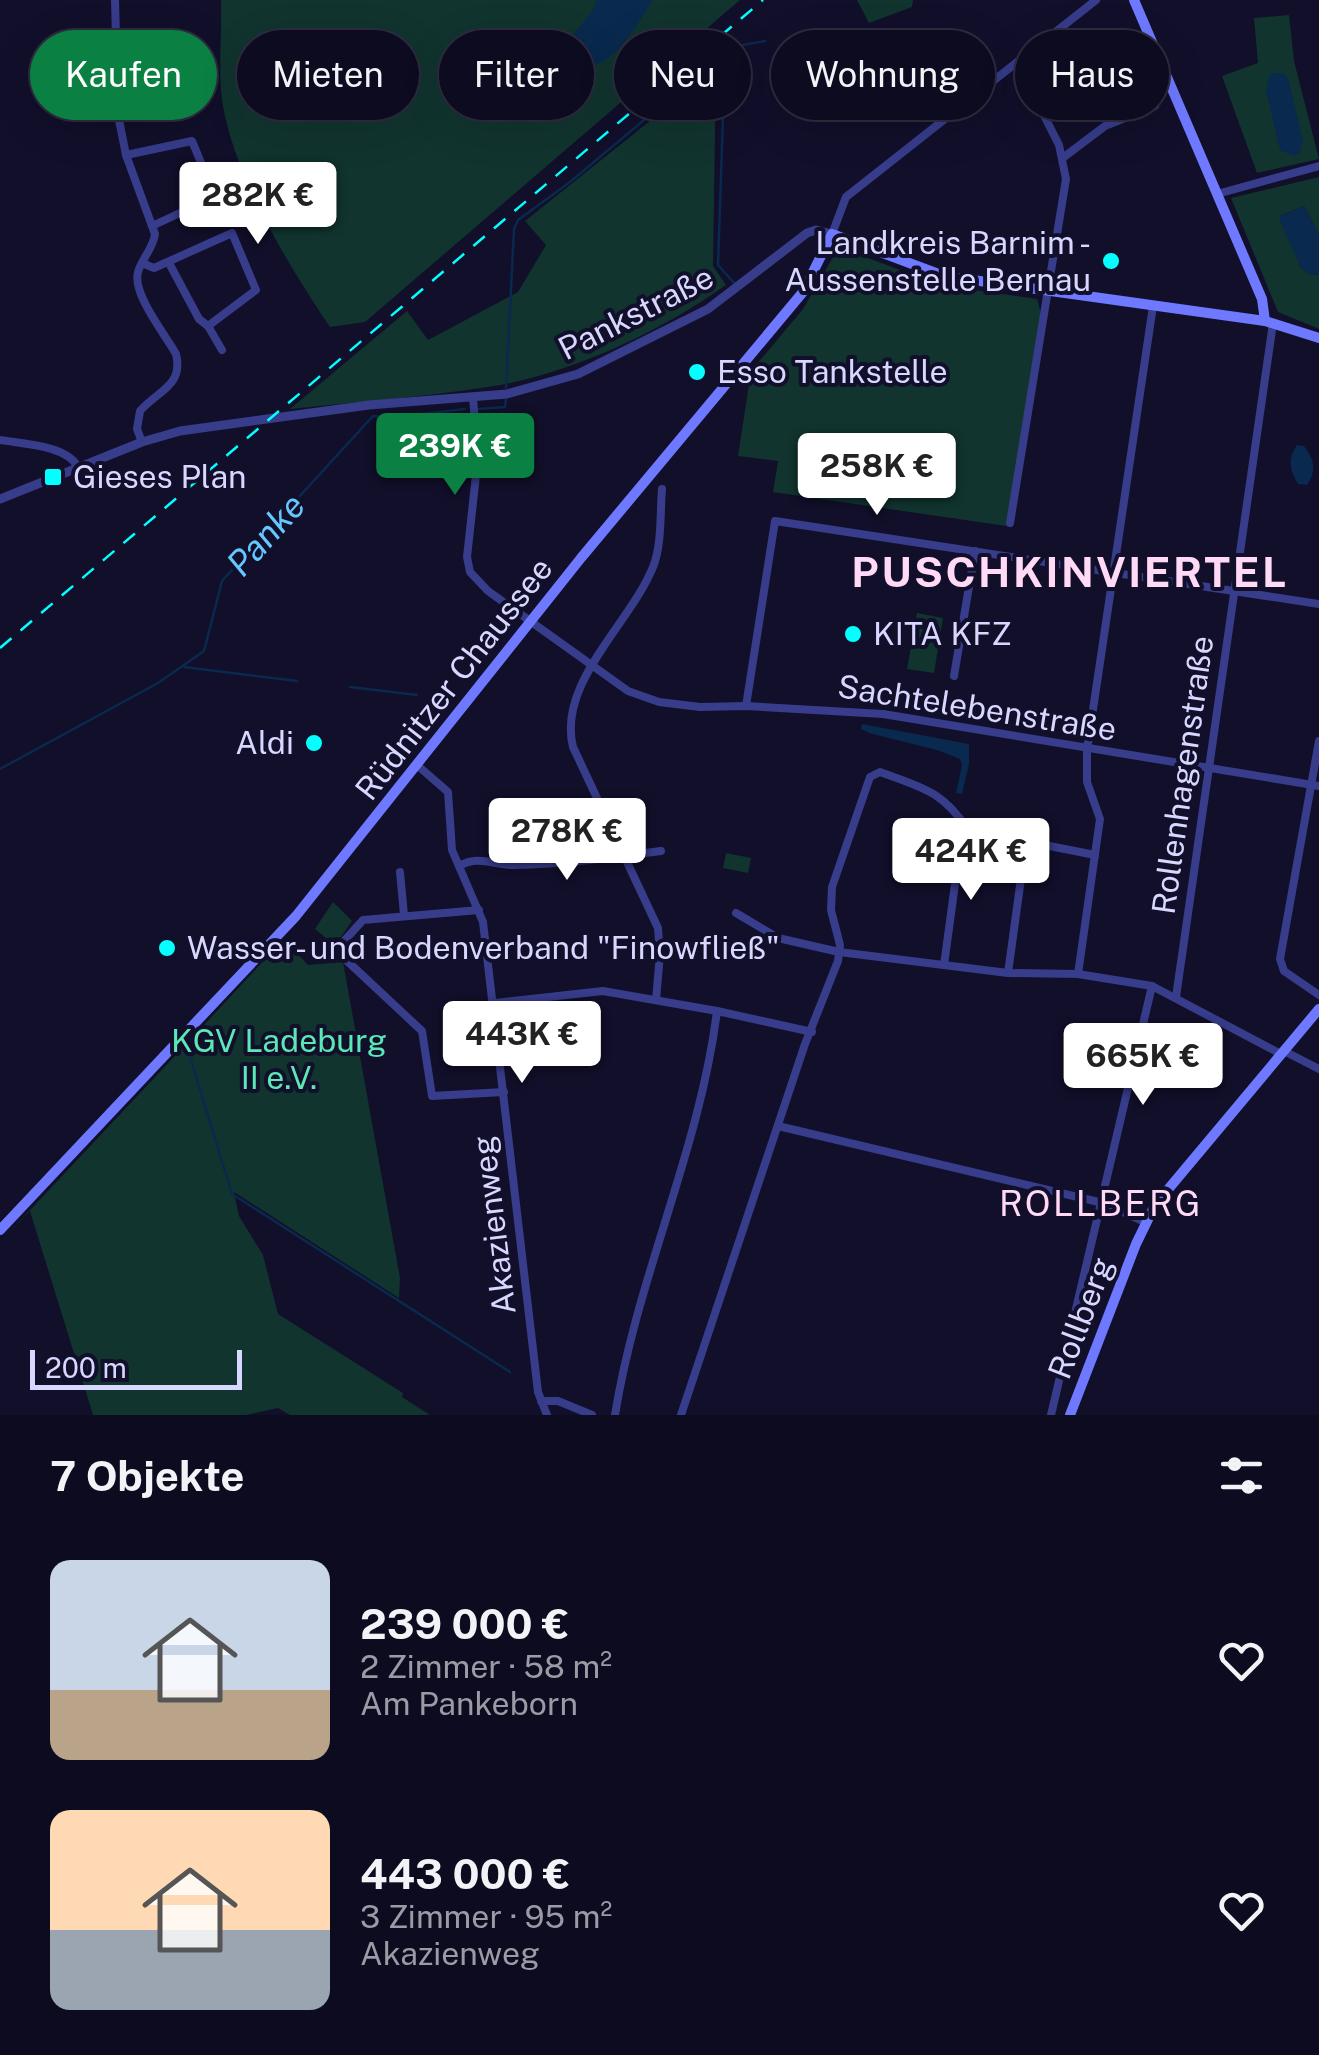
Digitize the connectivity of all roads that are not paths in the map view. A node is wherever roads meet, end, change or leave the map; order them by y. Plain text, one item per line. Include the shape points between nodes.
1 (115, 0) edge
2 (1096, 0) edge
3 (1134, 0) edge
4 (115, 30) edge
5 (1058, 30) edge
6 (1015, 64) edge
7 (119, 120) edge
8 (1046, 120) edge
9 (1121, 120) edge
10 (126, 155) junction
11 (1064, 157) junction
12 (1319, 166) edge
13 (1217, 194) junction
14 (152, 226) junction
15 (832, 234) junction
16 (142, 263) junction
17 (168, 263) junction
18 (1049, 293) junction
19 (1153, 306) junction
20 (1269, 322) junction
21 (208, 326) junction
22 (1319, 338) edge
23 (222, 350) dead end
24 (473, 398) junction
25 (0, 440) edge
26 (142, 442) junction
27 (78, 467) junction
28 (662, 489) dead end
29 (0, 500) edge
30 (1010, 523) dead end
31 (975, 551) junction
32 (1114, 573) junction
33 (1235, 592) junction
34 (1319, 604) edge
35 (531, 621) junction
36 (592, 666) junction
37 (954, 676) dead end
38 (746, 706) junction
39 (1319, 741) edge
40 (1088, 750) junction
41 (417, 766) junction
42 (1208, 769) junction
43 (1316, 786) edge
44 (968, 830) junction
45 (1026, 842) junction
46 (661, 851) dead end
47 (1095, 855) junction
48 (624, 858) junction
49 (460, 866) junction
50 (400, 872) dead end
51 (479, 910) junction
52 (736, 914) dead end
53 (404, 915) junction
54 (839, 952) junction
55 (944, 965) junction
56 (1008, 972) junction
57 (1078, 974) junction
58 (1152, 986) junction
59 (1319, 996) edge
60 (1176, 997) junction
61 (656, 1000) junction
62 (494, 1003) junction
63 (1319, 1009) edge
64 (717, 1011) junction
65 (812, 1032) junction
66 (1283, 1052) junction
67 (1319, 1068) edge
68 (504, 1092) junction
69 (778, 1126) junction
70 (1102, 1203) junction
71 (1145, 1222) junction
72 (0, 1230) edge
73 (541, 1402) junction
74 (546, 1415) edge
75 (592, 1415) edge
76 (615, 1415) edge
77 (682, 1415) edge
78 (1051, 1415) edge
79 (1070, 1415) edge

1 - 4 street
2 - 5 street
3 - 13 main road
6 - 15 street via 846,198
7 - 10 street
8 - 11 street
9 - 11 street
10 - 14 street
10 - 14 street via 192,141 214,194
11 - 18 street
12 - 13 street
13 - 20 main road
14 - 16 street via 154,242
15 - 18 main road via 944,276
15 - 24 street, Pankstraße via 806,233 708,310 588,370
15 - 35 main road, Rüdnitzer Chaussee via 803,292
16 - 17 street
16 - 26 street via 138,286 178,364 171,387 140,411
17 - 21 street
17 - 21 street via 232,233 256,290
18 - 19 main road
18 - 30 street
19 - 20 main road
19 - 32 street
20 - 22 main road
20 - 33 street, Rollenhagenstraße
21 - 23 street
24 - 26 street, Pankstraße via 264,418
24 - 35 street, Sachtelebenstraße via 478,458 470,572
25 - 27 street via 60,452
26 - 27 street, Pankstraße
27 - 29 street, Pankstraße
28 - 36 street via 655,562
31 - 32 street
31 - 37 street
31 - 38 street via 775,521
32 - 33 street
32 - 40 street
33 - 34 street
33 - 42 street, Rollenhagenstraße
35 - 36 street, Sachtelebenstraße
35 - 41 main road, Rüdnitzer Chaussee
36 - 38 street, Sachtelebenstraße via 659,702
36 - 48 street via 568,728
38 - 40 street, Sachtelebenstraße via 883,714
39 - 43 street
40 - 42 street, Sachtelebenstraße
40 - 47 street via 1088,782 1100,819
41 - 49 street, Akazienweg via 448,792 452,850
41 - 72 main road, Rüdnitzer Chaussee via 296,916
42 - 43 street, Sachtelebenstraße
42 - 60 street, Rollenhagenstraße
43 - 59 street via 1280,960 1284,971
44 - 45 street
44 - 54 street via 934,792 874,774 832,887
44 - 55 street via 961,840
45 - 47 street
45 - 56 street
46 - 48 street
47 - 57 street
48 - 49 street
48 - 61 street via 660,940
49 - 51 street, Akazienweg
50 - 53 street
51 - 53 street
51 - 62 street, Akazienweg
52 - 54 street via 778,938
53 - 68 street via 354,925 344,940 346,959 422,1031 432,1096
54 - 55 street
54 - 65 street
55 - 56 street
56 - 57 street
57 - 58 street
58 - 60 street
58 - 70 street
60 - 66 street
61 - 62 street via 603,991
61 - 64 street
62 - 68 street, Akazienweg
63 - 66 main road, Rollberg
64 - 65 street
64 - 76 street
65 - 69 street
66 - 67 street
66 - 71 main road, Rollberg
68 - 73 street, Akazienweg
69 - 70 street
69 - 77 street
70 - 71 street
70 - 78 street
71 - 79 main road, Rollberg
73 - 74 street, Akazienweg
73 - 75 street via 558,1401

